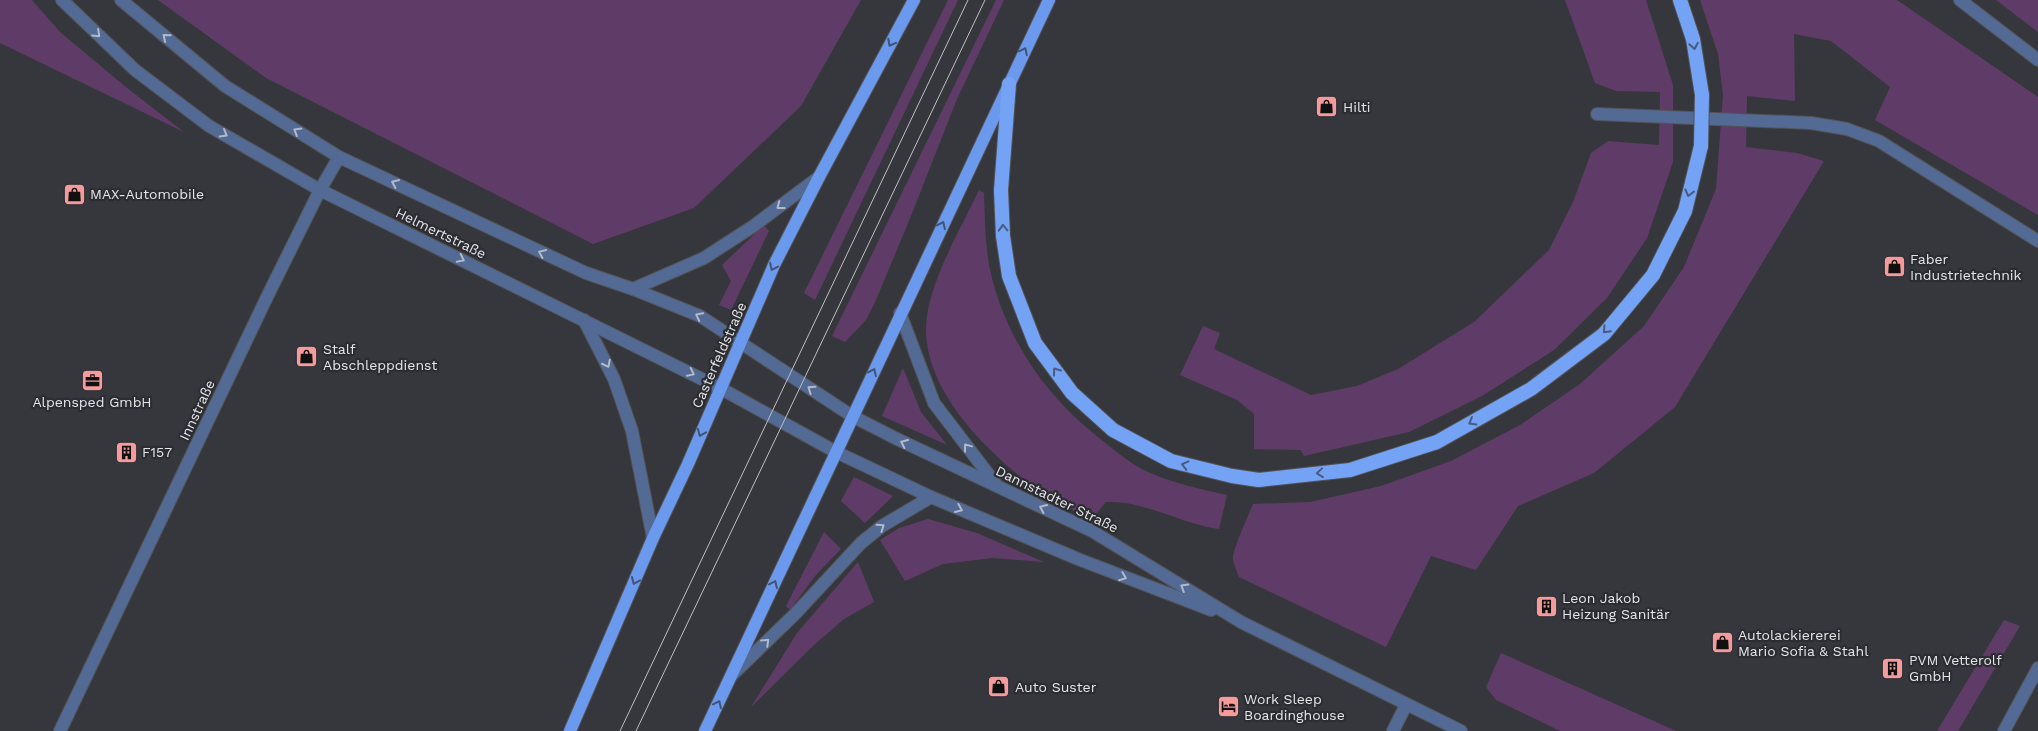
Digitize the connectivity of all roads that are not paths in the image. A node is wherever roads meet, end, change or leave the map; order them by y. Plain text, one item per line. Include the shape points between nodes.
1 (62, 0) edge
2 (121, 0) edge
3 (914, 0) edge
4 (1049, 0) edge
5 (1680, 0) edge
6 (1960, 0) edge
7 (2038, 60) edge
8 (1009, 84) junction
9 (1597, 114) dead end
10 (339, 157) junction
11 (819, 177) junction
12 (320, 190) junction
13 (2038, 241) edge
14 (633, 289) junction
15 (900, 313) junction
16 (584, 320) junction
17 (740, 342) junction
18 (720, 388) junction
19 (852, 416) junction
20 (836, 452) junction
21 (996, 486) junction
22 (931, 497) junction
23 (653, 538) junction
24 (1241, 622) junction
25 (2038, 668) edge
26 (732, 676) junction
27 (1406, 705) junction
28 (60, 731) edge
29 (570, 731) edge
30 (705, 731) edge
31 (1393, 731) edge
32 (1461, 731) edge
33 (2004, 731) edge

1 -> 12 street, Helmertstraße via 135,70 209,126
10 -> 2 street, Helmertstraße via 225,86
3 -> 11 main road, Casterfeldstraße
8 -> 4 main road
5 -> 8 highway, bridge via 1693,39 1702,95 1701,146 1685,211 1653,275 1604,334 1531,389 1437,442 1350,470 1259,480 1171,461 1113,430 1072,394 1035,343 1009,276 1001,190
6 - 7 street
15 -> 8 main road
9 - 13 street via 1811,123 1847,129 1879,141
10 - 12 street, Innstraße
14 -> 10 street, Helmertstraße via 586,274
11 -> 14 street via 704,258
11 -> 17 main road, Casterfeldstraße via 774,264
12 -> 16 street, Helmertstraße
12 - 28 street, Innstraße
17 -> 14 street, Helmertstraße via 700,316
19 -> 15 main road
21 -> 15 street via 934,403
16 -> 18 street, Helmertstraße
16 -> 23 street via 614,379 632,432
17 - 18 main road, Casterfeldstraße
19 -> 17 street, Helmertstraße
18 - 20 street, Helmertstraße
18 -> 23 main road, Casterfeldstraße
19 - 20 main road
21 -> 19 street, Dannstadter Straße
20 - 22 street, Dannstadter Straße
26 -> 20 main road
24 -> 21 street, Dannstadter Straße via 1092,531
22 -> 24 street, Dannstadter Straße via 1078,559
26 -> 22 street via 861,543 882,526
23 -> 29 main road, Casterfeldstraße
24 - 27 street, Dannstadter Straße
25 - 33 street
30 -> 26 main road
27 - 31 street
27 - 32 street, Dannstadter Straße

